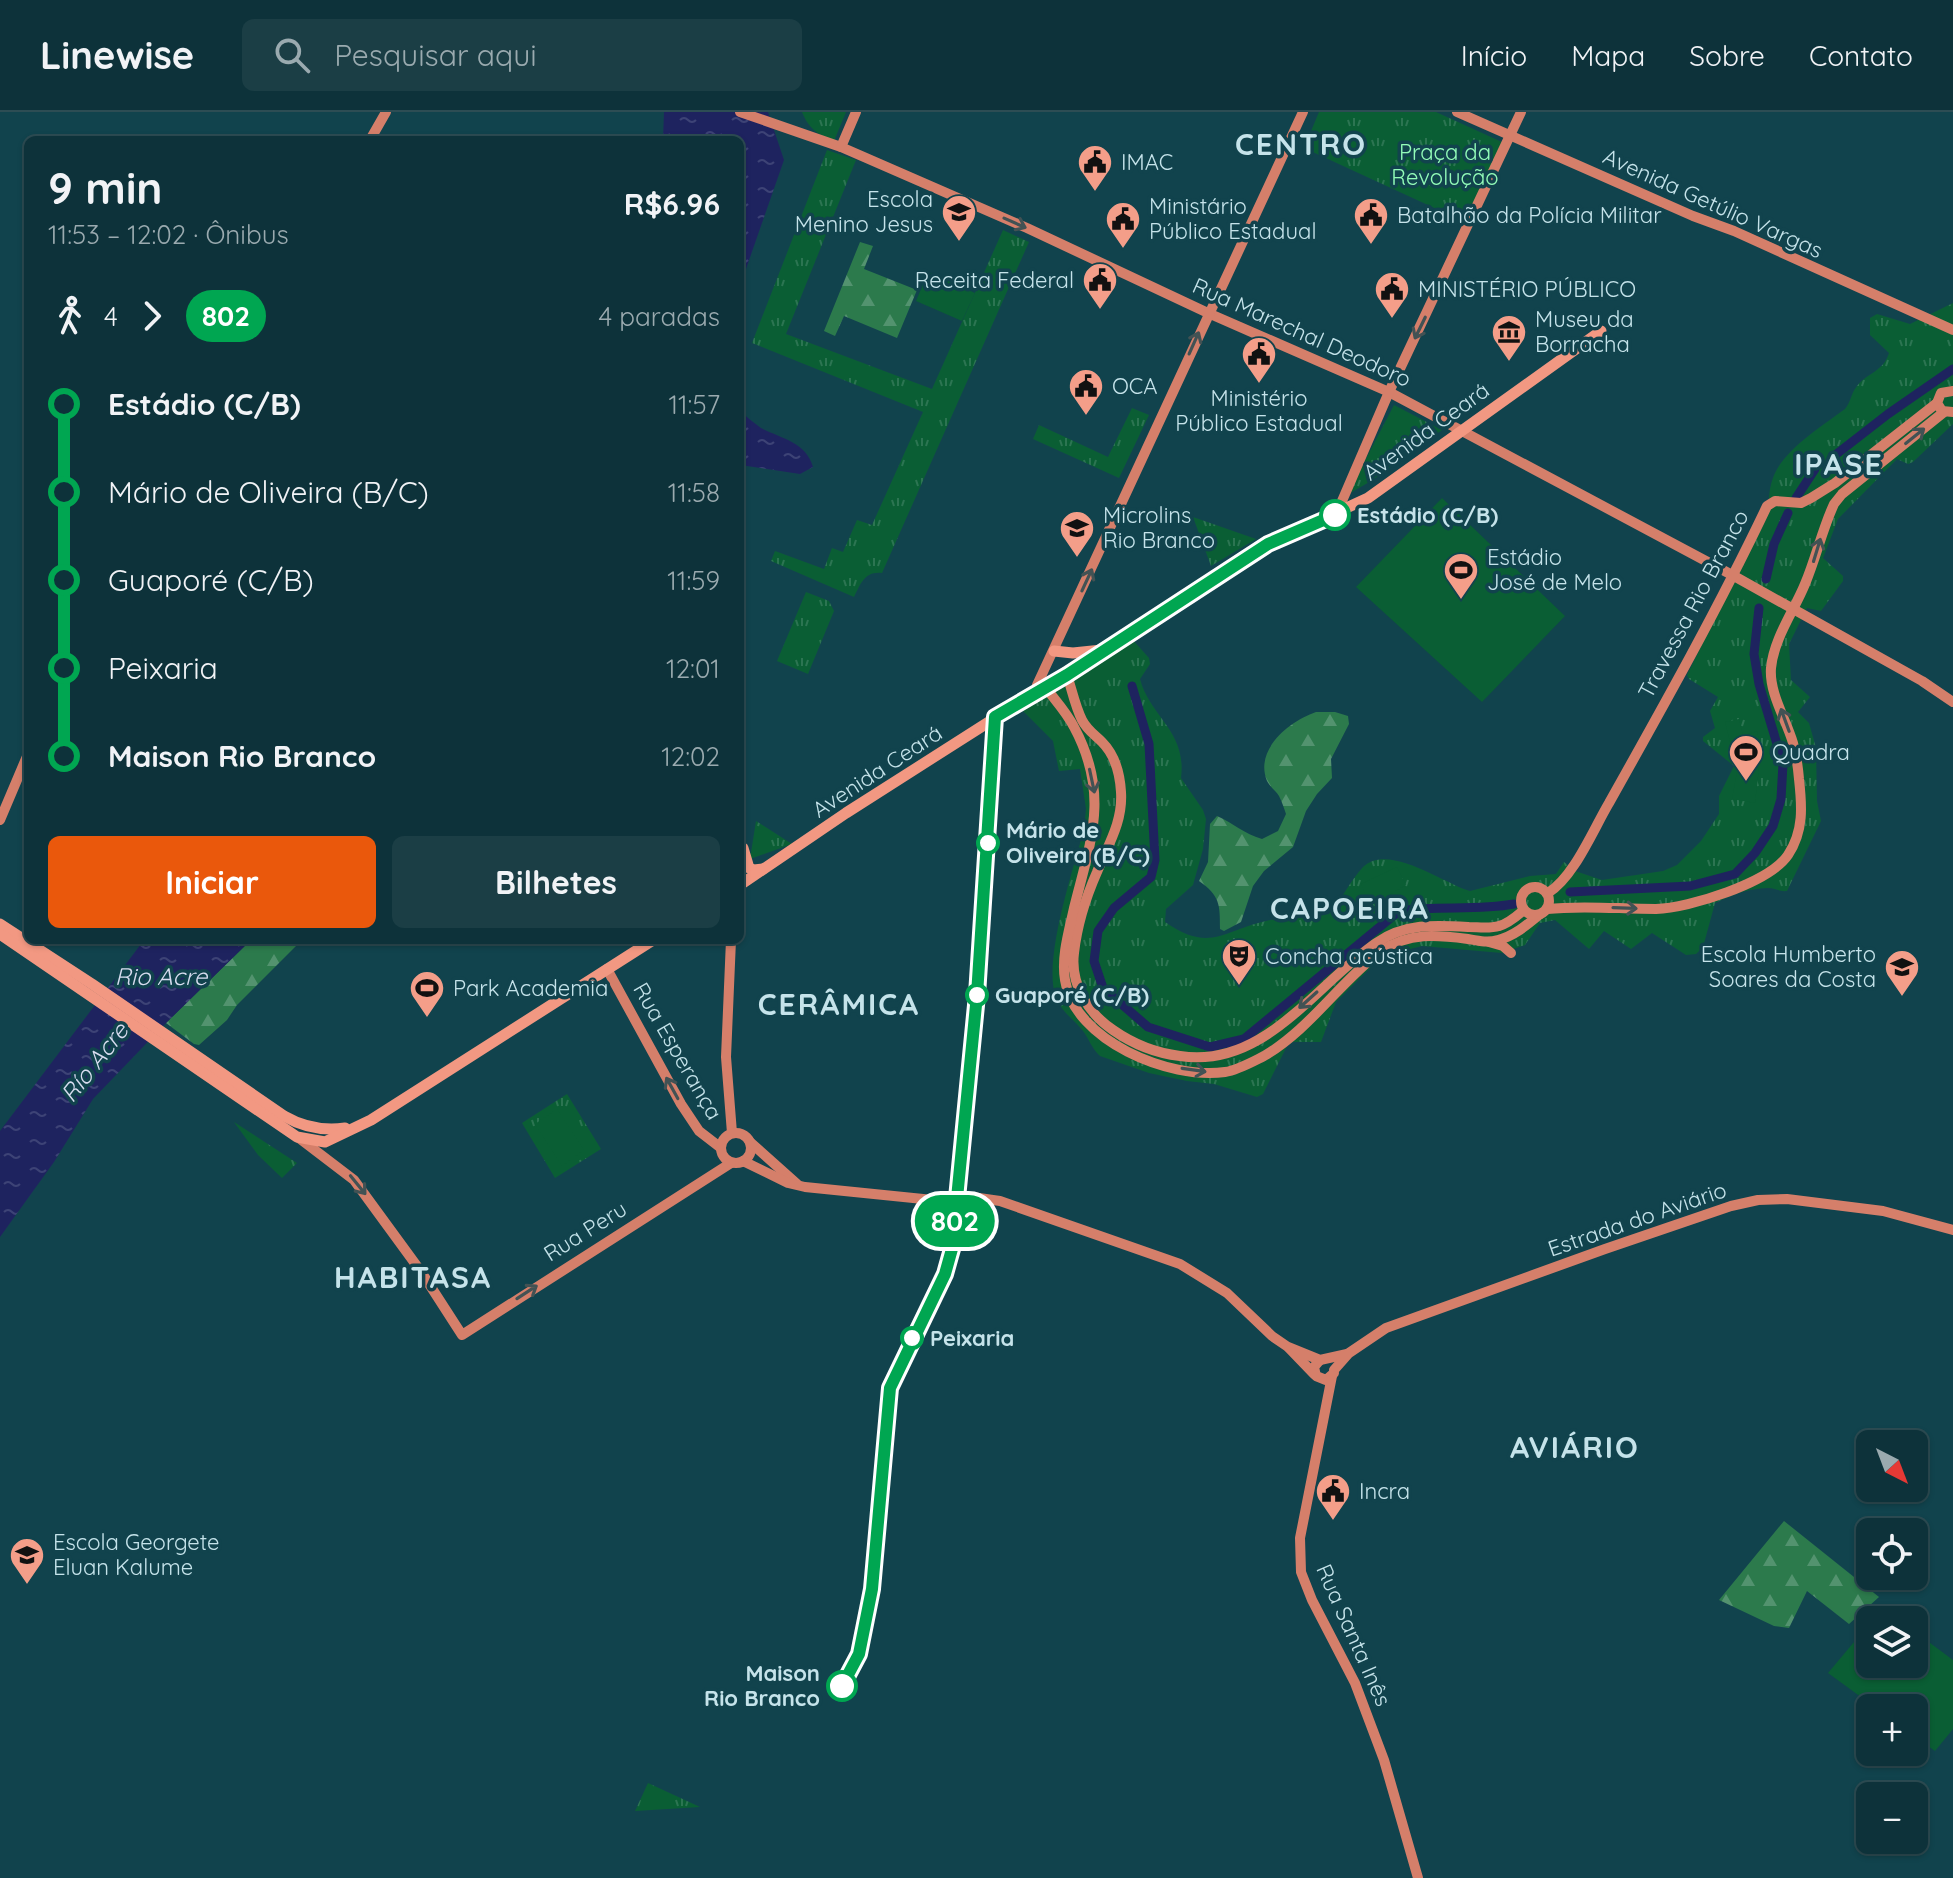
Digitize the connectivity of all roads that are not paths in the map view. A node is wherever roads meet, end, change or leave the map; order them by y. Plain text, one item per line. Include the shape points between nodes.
1 (386, 112) edge
2 (740, 112) edge
3 (856, 112) edge
4 (1303, 112) edge
5 (1457, 112) edge
6 (1521, 112) edge
7 (372, 136) edge
8 (1510, 136) junction
9 (835, 145) junction
10 (1208, 313) junction
11 (1953, 330) edge
12 (1601, 331) dead end
13 (1951, 390) edge
14 (1389, 392) junction
15 (1945, 409) edge
16 (1462, 430) junction
17 (1336, 515) junction
18 (1734, 576) junction
19 (1795, 609) junction
20 (1106, 649) junction
21 (1054, 651) junction
22 (1067, 675) junction
23 (1040, 685) junction
24 (1953, 702) edge
25 (995, 717) junction
26 (1105, 745) junction
27 (1086, 755) junction
28 (24, 763) edge
29 (0, 820) edge
30 (744, 851) edge
31 (764, 869) junction
32 (744, 882) edge
33 (1548, 893) junction
34 (1524, 910) junction
35 (1543, 912) junction
36 (0, 924) edge
37 (0, 934) edge
38 (24, 940) edge
39 (1487, 942) junction
40 (31, 944) edge
41 (647, 944) edge
42 (731, 944) edge
43 (1511, 953) dead end
44 (607, 969) junction
45 (361, 1126) junction
46 (732, 1133) junction
47 (297, 1137) junction
48 (750, 1142) junction
49 (721, 1148) junction
50 (743, 1161) junction
51 (731, 1163) junction
52 (959, 1169) junction
53 (797, 1184) junction
54 (958, 1199) junction
55 (1000, 1201) junction
56 (1953, 1230) edge
57 (1288, 1347) junction
58 (1349, 1353) junction
59 (1324, 1360) junction
60 (1333, 1373) junction
61 (1316, 1376) junction
62 (1325, 1404) junction
63 (1418, 1878) edge

1 - 7 street
2 - 9 street, Rua Marechal Deodoro
3 - 9 street
4 - 10 street
5 - 8 street, Avenida Getúlio Vargas
6 - 8 street
8 - 11 street, Avenida Getúlio Vargas
8 -> 14 street
9 -> 10 street, Rua Marechal Deodoro
10 - 14 street, Rua Marechal Deodoro
21 -> 10 street
12 - 16 main road, Avenida Ceará
13 - 15 street via 1941,393
14 - 16 street, Rua Marechal Deodoro
14 - 17 street
15 - 18 street, Travessa Rio Branco via 1811,498 1767,506
19 -> 15 street via 1834,504
16 - 17 main road, Avenida Ceará
16 - 18 street, Rua Marechal Deodoro
17 - 20 main road, Avenida Ceará via 1268,544
18 - 19 street, Rua Marechal Deodoro
18 - 33 street, Travessa Rio Branco via 1572,867
19 - 24 street, Rua Marechal Deodoro
35 -> 19 street via 1689,905 1763,874 1787,856 1801,824 1802,806 1793,743 1771,669 1776,645
20 - 21 main road
20 - 22 main road, Avenida Ceará
21 - 23 street
22 - 23 main road, Avenida Ceará
22 - 26 street via 1083,722
23 - 25 main road, Avenida Ceará
23 - 27 street via 1074,726
25 - 31 main road, Avenida Ceará
25 - 52 street via 983,920
26 - 27 street via 1092,745
34 -> 26 street via 1500,926 1428,925 1392,933 1269,1034 1233,1054 1194,1058 1139,1045 1092,1010 1073,965 1087,897 1121,813 1120,781
27 -> 39 street via 1096,817 1070,927 1065,980 1075,1008 1095,1032 1136,1056 1168,1066 1225,1072 1283,1042 1394,943 1427,935
28 - 29 street
30 - 31 main road via 749,868
31 - 32 main road, Avenida Ceará
33 - 34 street via 1527,888 1521,897
33 - 35 street
34 - 35 street
35 - 39 street via 1513,934
36 - 38 main road
37 - 47 main road
39 - 43 street
40 - 45 main road via 284,1116 322,1129
41 - 44 main road
42 - 46 street via 726,1057
44 - 45 main road
49 -> 44 street, Rua Esperança via 699,1131 681,1104
45 - 47 main road via 325,1142
46 - 48 street via 743,1134
46 - 49 street
47 -> 51 street, Rua Peru via 354,1180 462,1335
48 - 50 street via 751,1151
48 - 53 street
49 - 51 street
50 - 51 street
50 - 53 street
52 - 54 street
52 - 55 street via 971,1188
53 - 54 street
54 - 55 street
55 - 57 street via 1197,1272
56 - 58 street, Estrada do Aviário via 1883,1211 1758,1200 1386,1328
57 - 59 street
57 - 61 street
58 - 59 street, Estrada do Aviário
58 - 60 street, Estrada do Aviário
59 - 60 street via 1332,1364
59 - 61 street via 1315,1364
60 - 61 street via 1326,1380
60 - 62 street, Rua Santa Inês
61 - 62 street, Rua Santa Inês
62 - 63 street, Rua Santa Inês via 1300,1538 1301,1572 1379,1745

